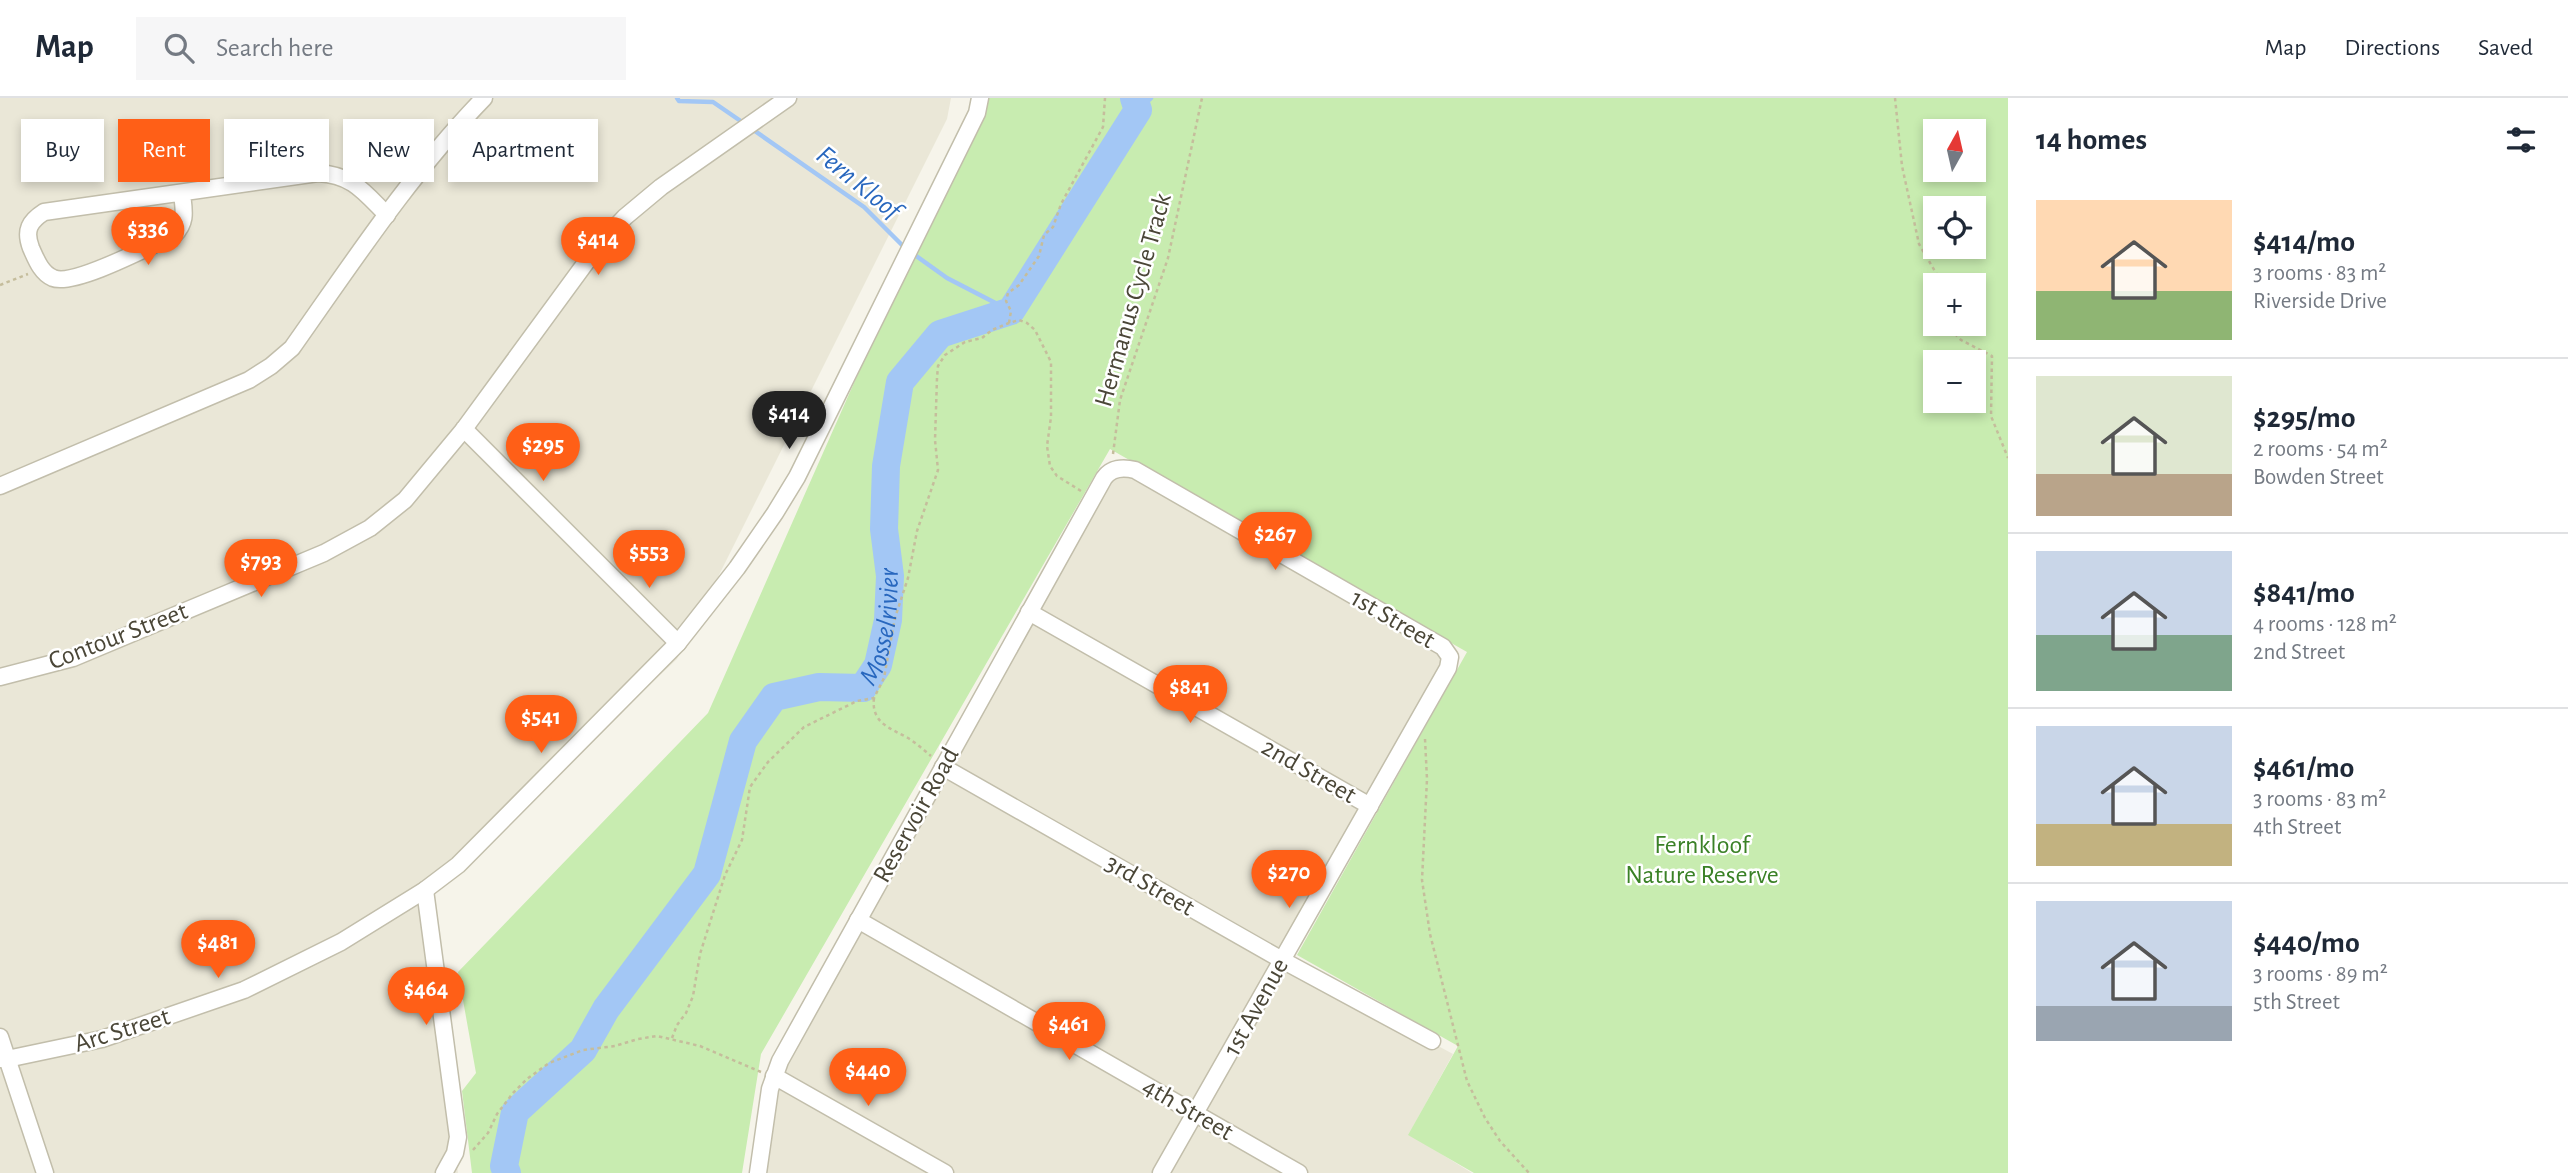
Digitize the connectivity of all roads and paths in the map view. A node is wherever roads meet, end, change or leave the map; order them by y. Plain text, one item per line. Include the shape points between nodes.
1 (484, 98) edge
2 (788, 98) edge
3 (980, 98) edge
4 (1105, 98) edge
5 (1202, 98) edge
6 (1895, 98) edge
7 (182, 194) junction
8 (387, 215) junction
9 (41, 270) junction
10 (1936, 273) edge
11 (0, 285) edge
12 (1009, 323) junction
13 (1957, 336) edge
14 (464, 429) junction
15 (2008, 458) edge
16 (1112, 471) junction
17 (0, 486) edge
18 (1093, 497) junction
19 (1029, 612) junction
20 (678, 643) junction
21 (1450, 657) joint
22 (0, 677) edge
23 (874, 698) junction
24 (1425, 738) dead end
25 (943, 766) junction
26 (1370, 806) junction
27 (425, 890) junction
28 (858, 920) junction
29 (1282, 960) junction
30 (0, 1037) edge
31 (672, 1038) junction
32 (1432, 1041) dead end
33 (4, 1059) edge
34 (774, 1076) junction
35 (1195, 1114) junction
36 (455, 1153) junction
37 (45, 1173) edge
38 (444, 1173) edge
39 (758, 1173) edge
40 (945, 1173) edge
41 (1161, 1173) edge
42 (1299, 1173) edge
43 (1529, 1173) edge

1 - 8 street
2 - 14 street, Contour Street via 661,187 616,226
3 - 20 street, Arc Street via 977,113 783,501
4 - 12 path via 1103,127 1053,227 1044,235 1040,256 1008,293
5 - 16 path, Hermanus Cycle Track via 1168,258 1120,400
6 - 10 path via 1902,166 1919,244
7 - 8 street via 337,174 354,182
7 - 9 street via 185,219 174,235 75,279 52,278
7 - 9 street via 44,212 32,220 29,231 29,244
8 - 17 street via 292,348 271,366 250,380
9 - 11 path
12 - 18 path via 1019,320 1035,330 1051,362 1050,466 1057,476
12 - 23 path via 965,342 945,355 938,366 938,470 917,531 884,678
13 - 15 path via 1992,356 1991,416
14 - 20 street
14 - 22 street, Contour Street via 405,500 370,528 324,553 73,658
16 - 18 street, Reservoir Road
16 - 21 street, 1st Street via 1135,470 1443,647
18 - 19 street, Reservoir Road
19 - 25 street, Reservoir Road
19 - 26 street, 2nd Street
20 - 27 street, Arc Street via 458,865
21 - 26 street, 1st Avenue
23 - 25 path via 874,713 884,725 915,742
23 - 31 path via 857,701 804,726 750,787 742,841 725,875 700,954 693,996
24 - 43 path via 1422,880 1430,934 1467,1081 1500,1141
25 - 28 street, Reservoir Road
25 - 29 street, 3rd Street
26 - 29 street, 1st Avenue
27 - 33 street, Arc Street via 341,942 244,990 102,1040
27 - 36 street via 455,1102
28 - 34 street, Reservoir Road
28 - 35 street, 4th Street
29 - 32 street, 3rd Street
29 - 35 street, 1st Avenue
30 - 33 street
31 - 34 path
31 - 36 path via 638,1038 549,1063 513,1093 479,1146 463,1155
33 - 37 street
34 - 39 street, Reservoir Road
34 - 40 street
35 - 41 street, 1st Avenue
35 - 42 street, 4th Street
36 - 38 street

